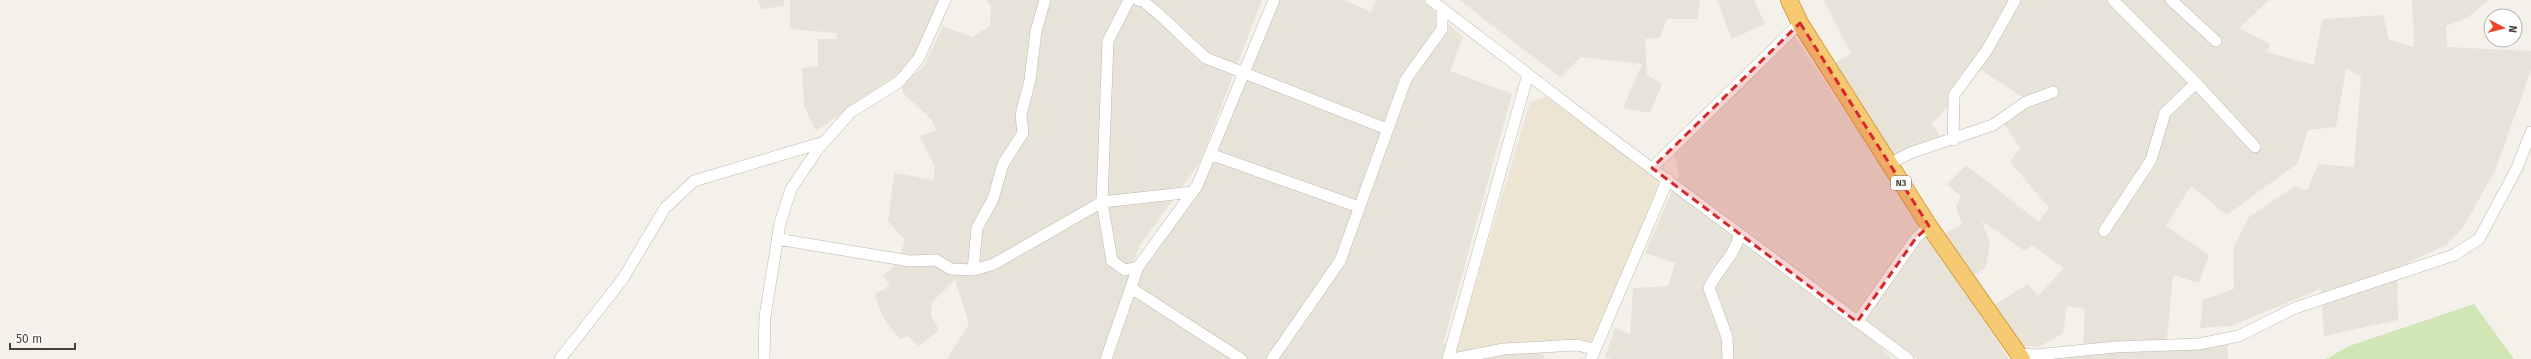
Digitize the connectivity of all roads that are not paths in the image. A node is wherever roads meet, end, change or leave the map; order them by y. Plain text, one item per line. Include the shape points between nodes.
1 (945, 0) edge
2 (1045, 0) edge
3 (1129, 0) edge
4 (1138, 0) edge
5 (1274, 0) edge
6 (1431, 0) edge
7 (1789, 0) edge
8 (2015, 0) edge
9 (2113, 0) edge
10 (2171, 0) edge
11 (1442, 9) junction
12 (1800, 23) junction
13 (2216, 41) dead end
14 (1243, 74) junction
15 (1528, 74) junction
16 (2196, 83) junction
17 (2053, 92) dead end
18 (1387, 129) junction
19 (2531, 132) edge
20 (1953, 140) junction
21 (825, 142) junction
22 (2255, 147) dead end
23 (1210, 154) junction
24 (1889, 164) junction
25 (1652, 168) junction
26 (1668, 179) junction
27 (1193, 192) junction
28 (1102, 202) junction
29 (1359, 207) junction
30 (1929, 226) junction
31 (2104, 231) dead end
32 (1739, 234) junction
33 (777, 239) junction
34 (1138, 267) junction
35 (973, 270) junction
36 (1131, 288) junction
37 (1857, 322) junction
38 (1592, 354) edge
39 (2021, 356) edge
40 (560, 359) edge
41 (764, 359) edge
42 (1106, 359) edge
43 (1241, 359) edge
44 (1272, 359) edge
45 (1448, 359) edge
46 (1453, 359) edge
47 (1728, 359) edge
48 (1908, 359) edge

1 - 21 street via 920,58 899,82 851,112
2 - 35 street via 1036,31 1030,80 1021,115 1023,133 1003,164 994,199 977,228
3 - 28 street via 1108,41
4 - 14 street via 1168,20 1188,43 1206,58
5 - 14 street
6 - 11 street
7 - 12 highway, N3
8 - 20 street via 1986,50 1954,95
9 - 16 street
10 - 13 street
11 - 15 street
11 - 18 street via 1442,30 1406,78
12 - 24 highway, N3
12 - 25 street
14 - 18 street
14 - 23 street
15 - 25 street
15 - 45 street
16 - 22 street
16 - 31 street via 2165,113 2151,160
17 - 20 street via 2026,102 1992,125
18 - 29 street
19 - 39 street via 2516,168 2479,239 2454,255 2295,308 2239,336 2199,344 2115,347
20 - 24 street
21 - 33 street via 791,189
21 - 40 street via 694,181 665,208 622,280
23 - 27 street
23 - 29 street
24 - 30 highway, N3
25 - 26 street
26 - 32 street
26 - 38 street
27 - 28 street
27 - 34 street
28 - 34 street via 1112,261 1125,270
28 - 35 street via 994,264
29 - 44 street via 1340,262
30 - 37 street via 1916,238
30 - 39 highway, N3
32 - 37 street
32 - 47 street via 1738,243 1713,278 1709,288 1726,336
33 - 35 street via 910,261 936,260 951,269
33 - 41 street via 765,316
34 - 36 street
36 - 42 street
36 - 43 street
37 - 48 street
38 - 46 street via 1577,346 1504,349

